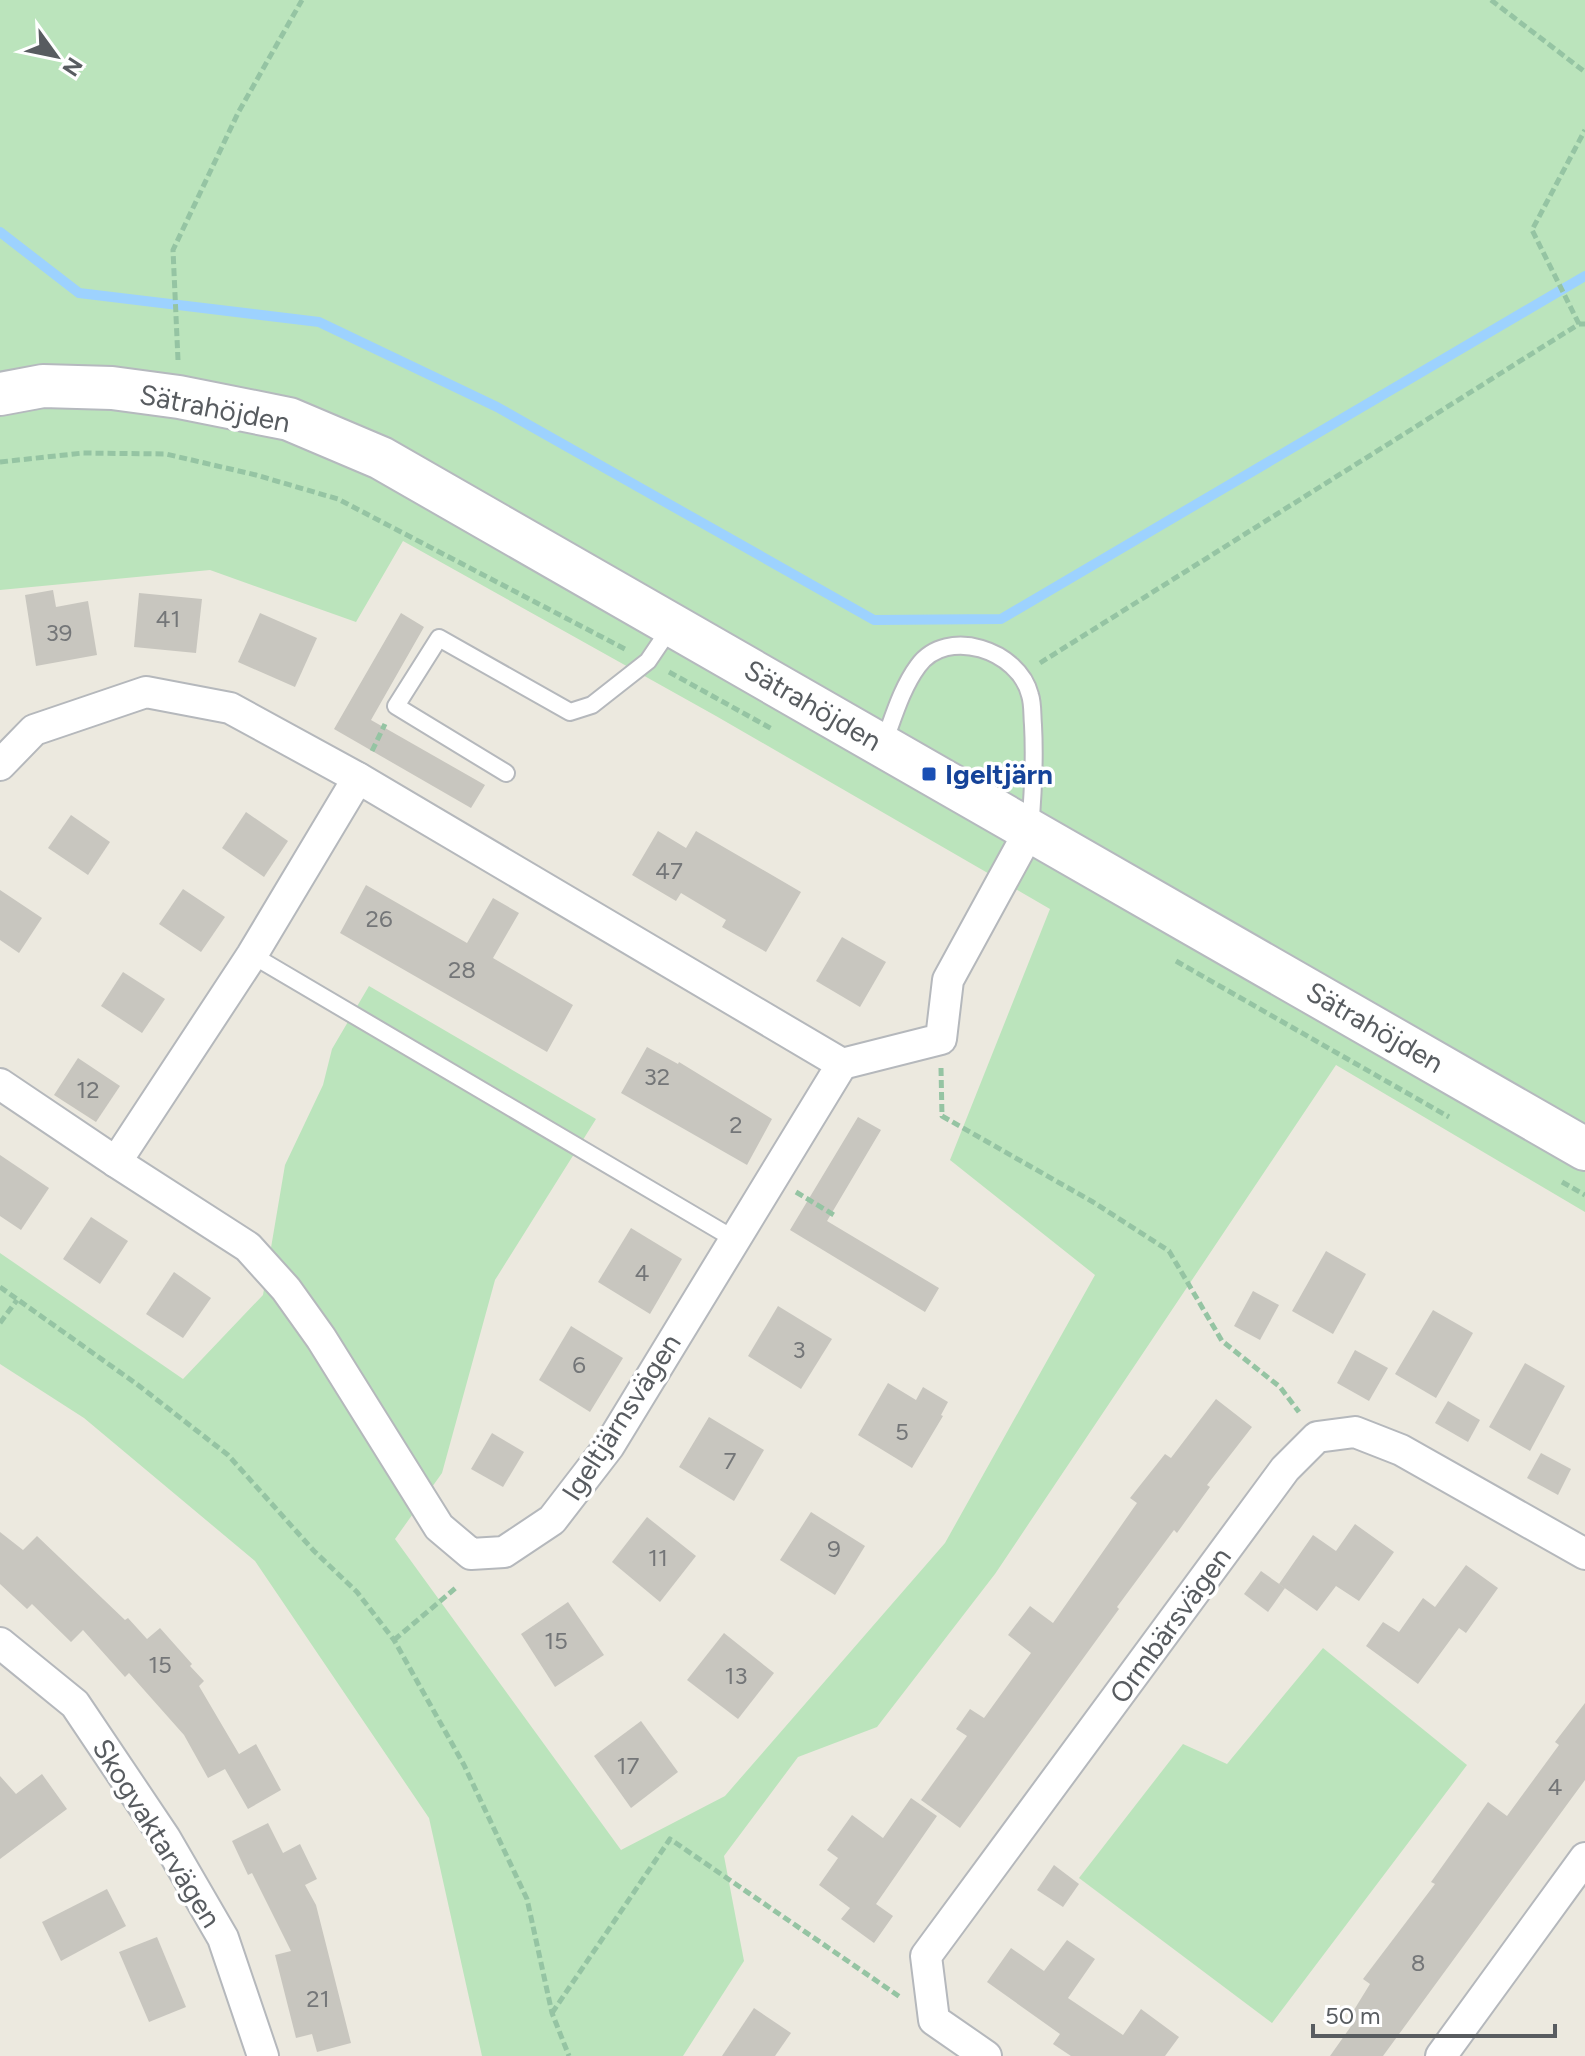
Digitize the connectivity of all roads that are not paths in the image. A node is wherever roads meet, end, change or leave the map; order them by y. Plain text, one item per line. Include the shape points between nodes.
1 (0, 394) edge
2 (672, 625) junction
3 (883, 745) junction
4 (0, 765) edge
5 (506, 773) dead end
6 (358, 778) junction
7 (1030, 830) junction
8 (252, 955) junction
9 (842, 1064) junction
10 (0, 1084) edge
11 (1585, 1149) edge
12 (116, 1162) junction
13 (734, 1239) junction
14 (1585, 1554) edge
15 (0, 1643) edge
16 (1585, 1858) edge
17 (263, 2056) edge
18 (986, 2056) edge
19 (1441, 2056) edge

1 - 2 street, Sätrahöjden via 43,386 112,388 289,419 381,458
2 - 3 street, Sätrahöjden
2 - 5 lane via 648,661 592,705 570,712 439,638 396,706
3 - 7 street, Sätrahöjden
3 - 7 lane via 919,664 936,651 987,650 1005,659 1030,694 1036,766
4 - 6 street via 34,730 146,692 230,708
6 - 8 street
6 - 9 street
7 - 9 street via 948,980 941,1039
7 - 11 street, Sätrahöjden
8 - 12 street
8 - 13 lane
9 - 13 street, Igeltjärnsvägen
10 - 12 street, Igeltjärnsvägen
12 - 13 street, Igeltjärnsvägen via 248,1247 321,1338 439,1527 471,1554 504,1552 552,1520 609,1446
14 - 18 street, Ormbärsvägen via 1401,1450 1355,1432 1317,1437 1285,1469 926,1956 934,2020
15 - 17 street, Skogvaktarvägen via 75,1704 165,1838 223,1938
16 - 19 street

